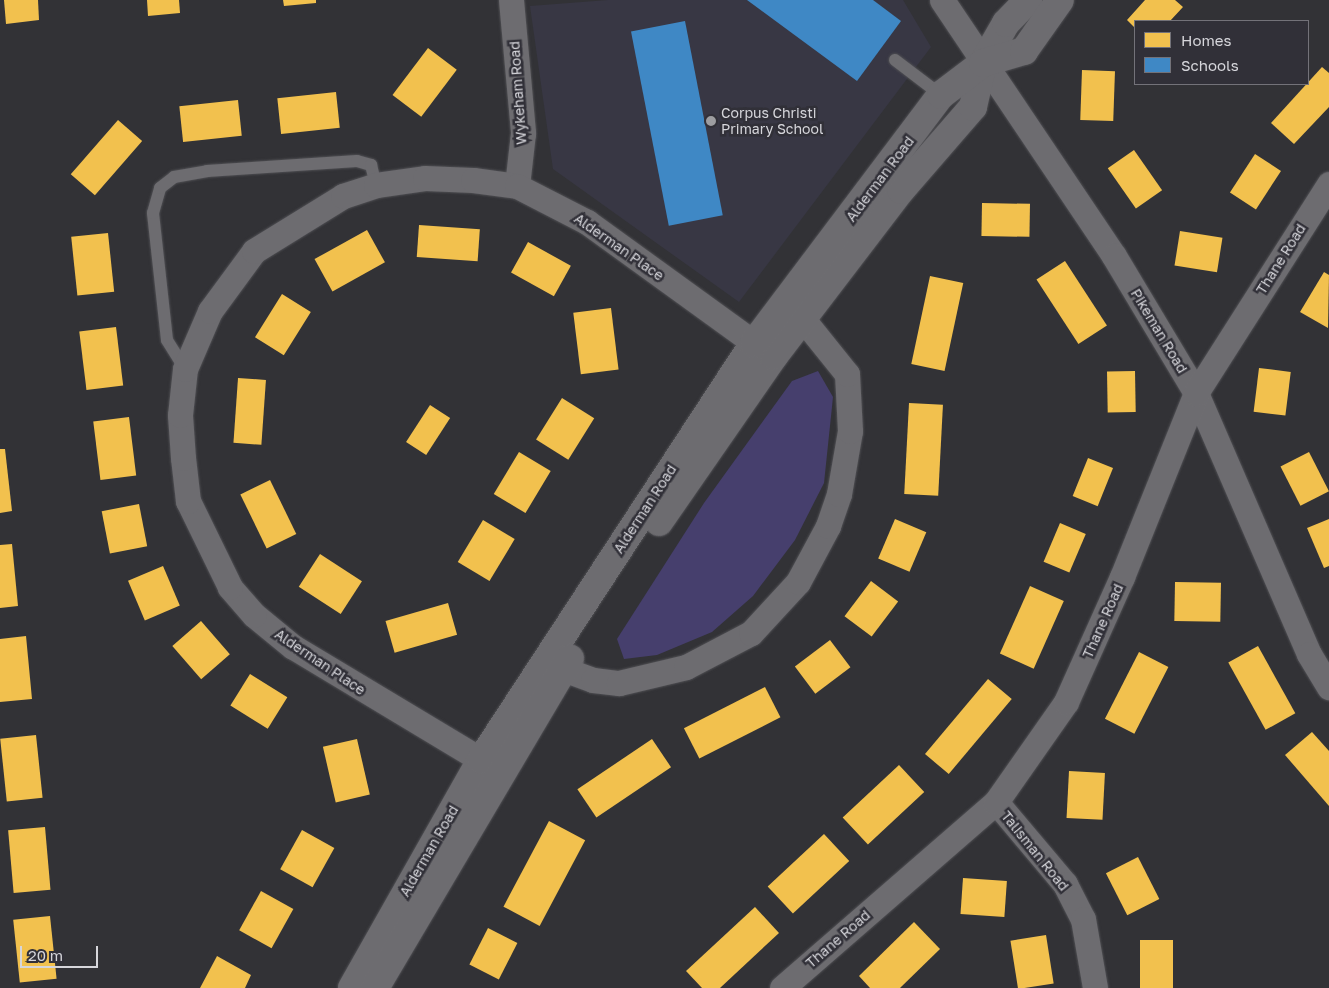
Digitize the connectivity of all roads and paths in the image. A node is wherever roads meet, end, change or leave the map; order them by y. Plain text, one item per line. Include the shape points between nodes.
1 (511, 0) edge
2 (942, 0) edge
3 (1028, 0) edge
4 (1060, 0) edge
5 (895, 60) dead end
6 (983, 64) junction
7 (941, 95) junction
8 (1329, 184) edge
9 (376, 185) junction
10 (517, 186) junction
11 (802, 318) junction
12 (754, 343) junction
13 (186, 369) junction
14 (1196, 393) junction
15 (563, 669) junction
16 (1329, 687) edge
17 (491, 766) junction
18 (996, 802) junction
19 (352, 988) edge
20 (375, 988) edge
21 (782, 988) edge
22 (1095, 988) edge

1 - 10 street, Wykeham Road via 523,133
2 - 6 street, Pikeman Road
3 - 6 street, Alderman Road via 1006,23
4 - 6 street, Alderman Road via 1024,51
5 - 7 lane
6 - 7 street, Alderman Road
6 - 11 street, Alderman Road via 973,107 901,190
6 - 14 street, Pikeman Road via 1114,256
7 - 12 street, Alderman Road
8 - 14 street, Thane Road
9 - 10 street, Alderman Place via 425,178
9 - 13 street, Alderman Place via 343,196 294,223 254,252 210,311
9 - 13 lane via 371,165 358,161 207,171 174,177 160,188 153,213 167,340
10 - 12 street, Alderman Place via 587,222
11 - 15 street, Alderman Road
11 - 15 street via 847,374 850,431 841,485 828,526 798,582 751,633 686,667 619,683 593,680
12 - 17 street, Alderman Road
13 - 17 street, Alderman Place via 180,415 188,501 230,586 254,615 293,647
14 - 16 street, Pikeman Road via 1308,654
14 - 18 street, Thane Road via 1122,577 1066,702
15 - 17 street, Alderman Road
17 - 19 street, Alderman Road
17 - 20 street, Alderman Road
18 - 21 street, Thane Road
18 - 22 street, Talisman Road via 1065,884 1083,919

